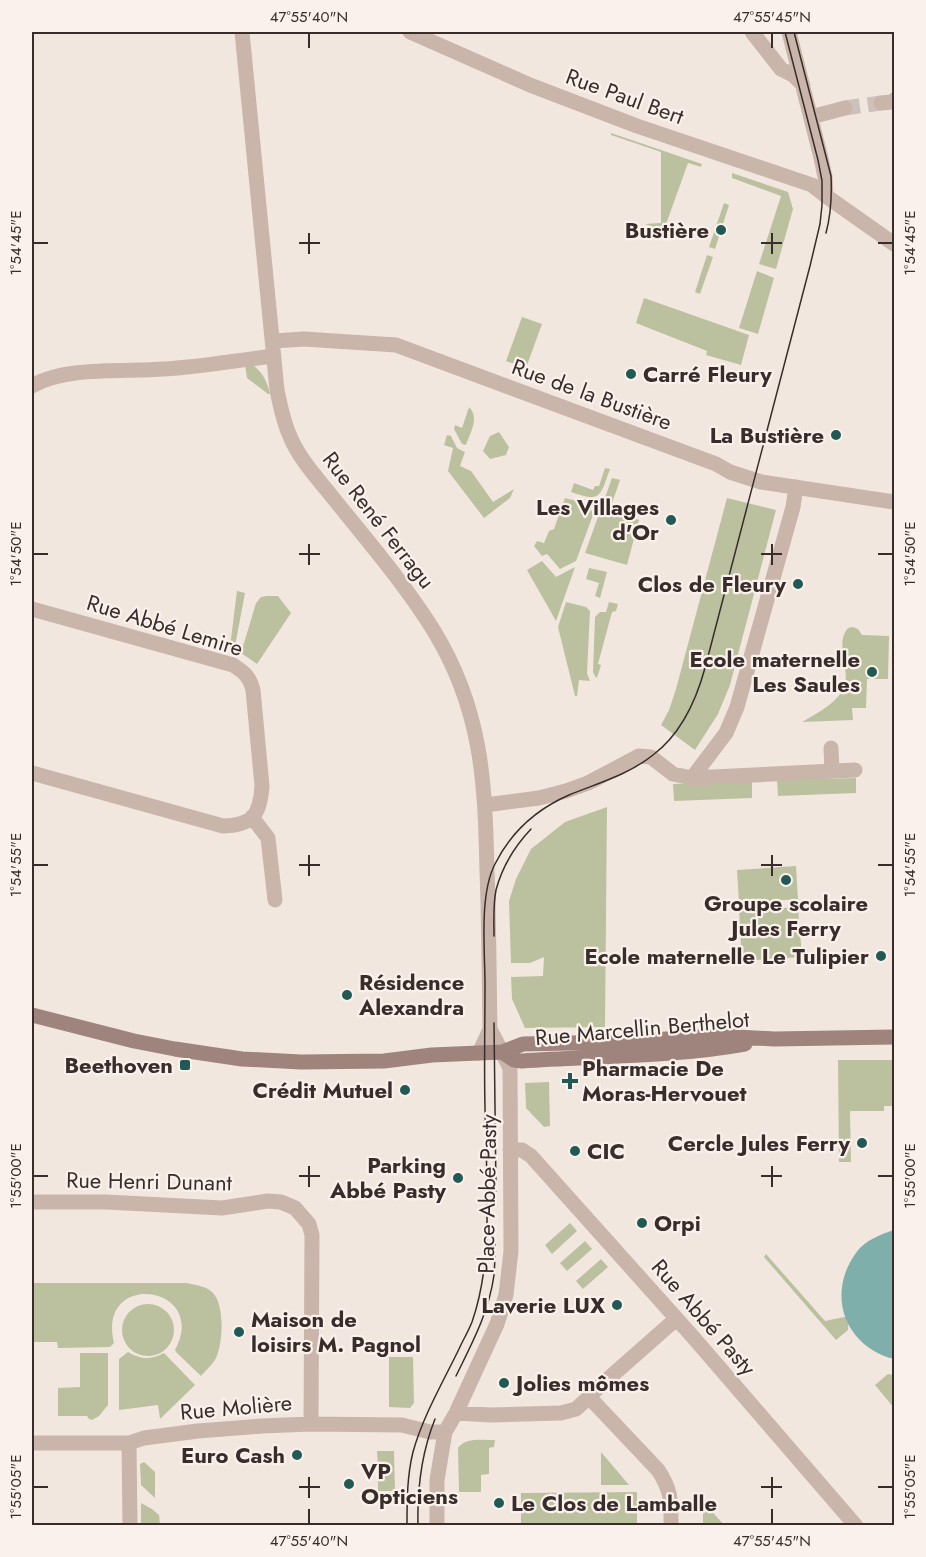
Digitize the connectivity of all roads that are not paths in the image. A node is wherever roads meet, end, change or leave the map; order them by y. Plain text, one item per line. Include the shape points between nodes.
1 (242, 32) edge
2 (410, 32) edge
3 (752, 32) edge
4 (789, 32) edge
5 (803, 85) junction
6 (845, 108) tunnel mouth
7 (811, 117) junction
8 (826, 196) junction
9 (894, 244) edge
10 (274, 349) junction
11 (32, 386) edge
12 (796, 487) junction
13 (894, 502) edge
14 (32, 609) edge
15 (831, 748) dead end
16 (855, 770) dead end
17 (832, 771) junction
18 (32, 773) edge
19 (692, 778) junction
20 (485, 805) junction
21 (252, 817) junction
22 (275, 900) dead end
23 (32, 1015) edge
24 (489, 1029) junction
25 (894, 1037) edge
26 (774, 1039) junction
27 (479, 1053) junction
28 (509, 1060) junction
29 (510, 1150) junction
30 (32, 1202) edge
31 (676, 1319) junction
32 (589, 1398) junction
33 (456, 1413) junction
34 (311, 1424) junction
35 (445, 1432) junction
36 (32, 1443) edge
37 (129, 1443) junction
38 (130, 1526) edge
39 (436, 1526) edge
40 (671, 1526) edge
41 (856, 1526) edge

1 - 10 street, Rue René Ferragu
2 - 8 street, Rue Paul Bert via 530,85 812,185
3 - 5 street via 781,69
4 - 5 street
5 - 7 street
6 - 7 street
7 - 8 street
8 - 9 street, Rue Paul Bert
10 - 11 street, Rue de la Bustière via 165,369 69,373
10 - 12 street, Rue de la Bustière via 304,339 396,345 730,472
10 - 20 street, Rue René Ferragu via 277,390 297,450 400,581 434,631 455,672 477,737
12 - 13 street, Rue de la Bustière
12 - 19 street via 737,707 726,733
14 - 21 street, Rue Abbé Lemire via 233,665 248,677 253,690 262,786 261,801
15 - 17 street
16 - 17 street
17 - 19 street
18 - 21 street via 223,826 240,825
19 - 20 street via 673,774 651,757 639,756 566,791
20 - 24 street, Rue René Ferragu
21 - 22 street via 268,838
23 - 27 main road via 134,1041 249,1059 352,1063
24 - 27 street, Rue René Ferragu
24 - 28 street, Rue René Ferragu
25 - 26 main road, Rue Marcellin Berthelot
26 - 28 main road, Rue Marcellin Berthelot via 657,1054
26 - 28 main road, Rue Marcellin Berthelot via 718,1036 523,1044
27 - 28 main road
28 - 29 street, Place Abbé Pasty
29 - 31 street, Rue Abbé Pasty via 522,1150 531,1156
29 - 33 street, Place Abbé Pasty via 512,1241 507,1295
30 - 34 street, Rue Henri Dunant via 222,1208 268,1201 295,1208 309,1224 312,1235
31 - 32 street
31 - 41 street, Rue Abbé Pasty
32 - 33 street via 576,1409 561,1413
32 - 40 street via 658,1470 670,1493
33 - 35 street, Place Abbé Pasty
34 - 35 street, Rue Molière via 402,1425
34 - 37 street, Rue Molière via 198,1431
35 - 39 street via 437,1480
36 - 37 street, Rue Molière
37 - 38 street

